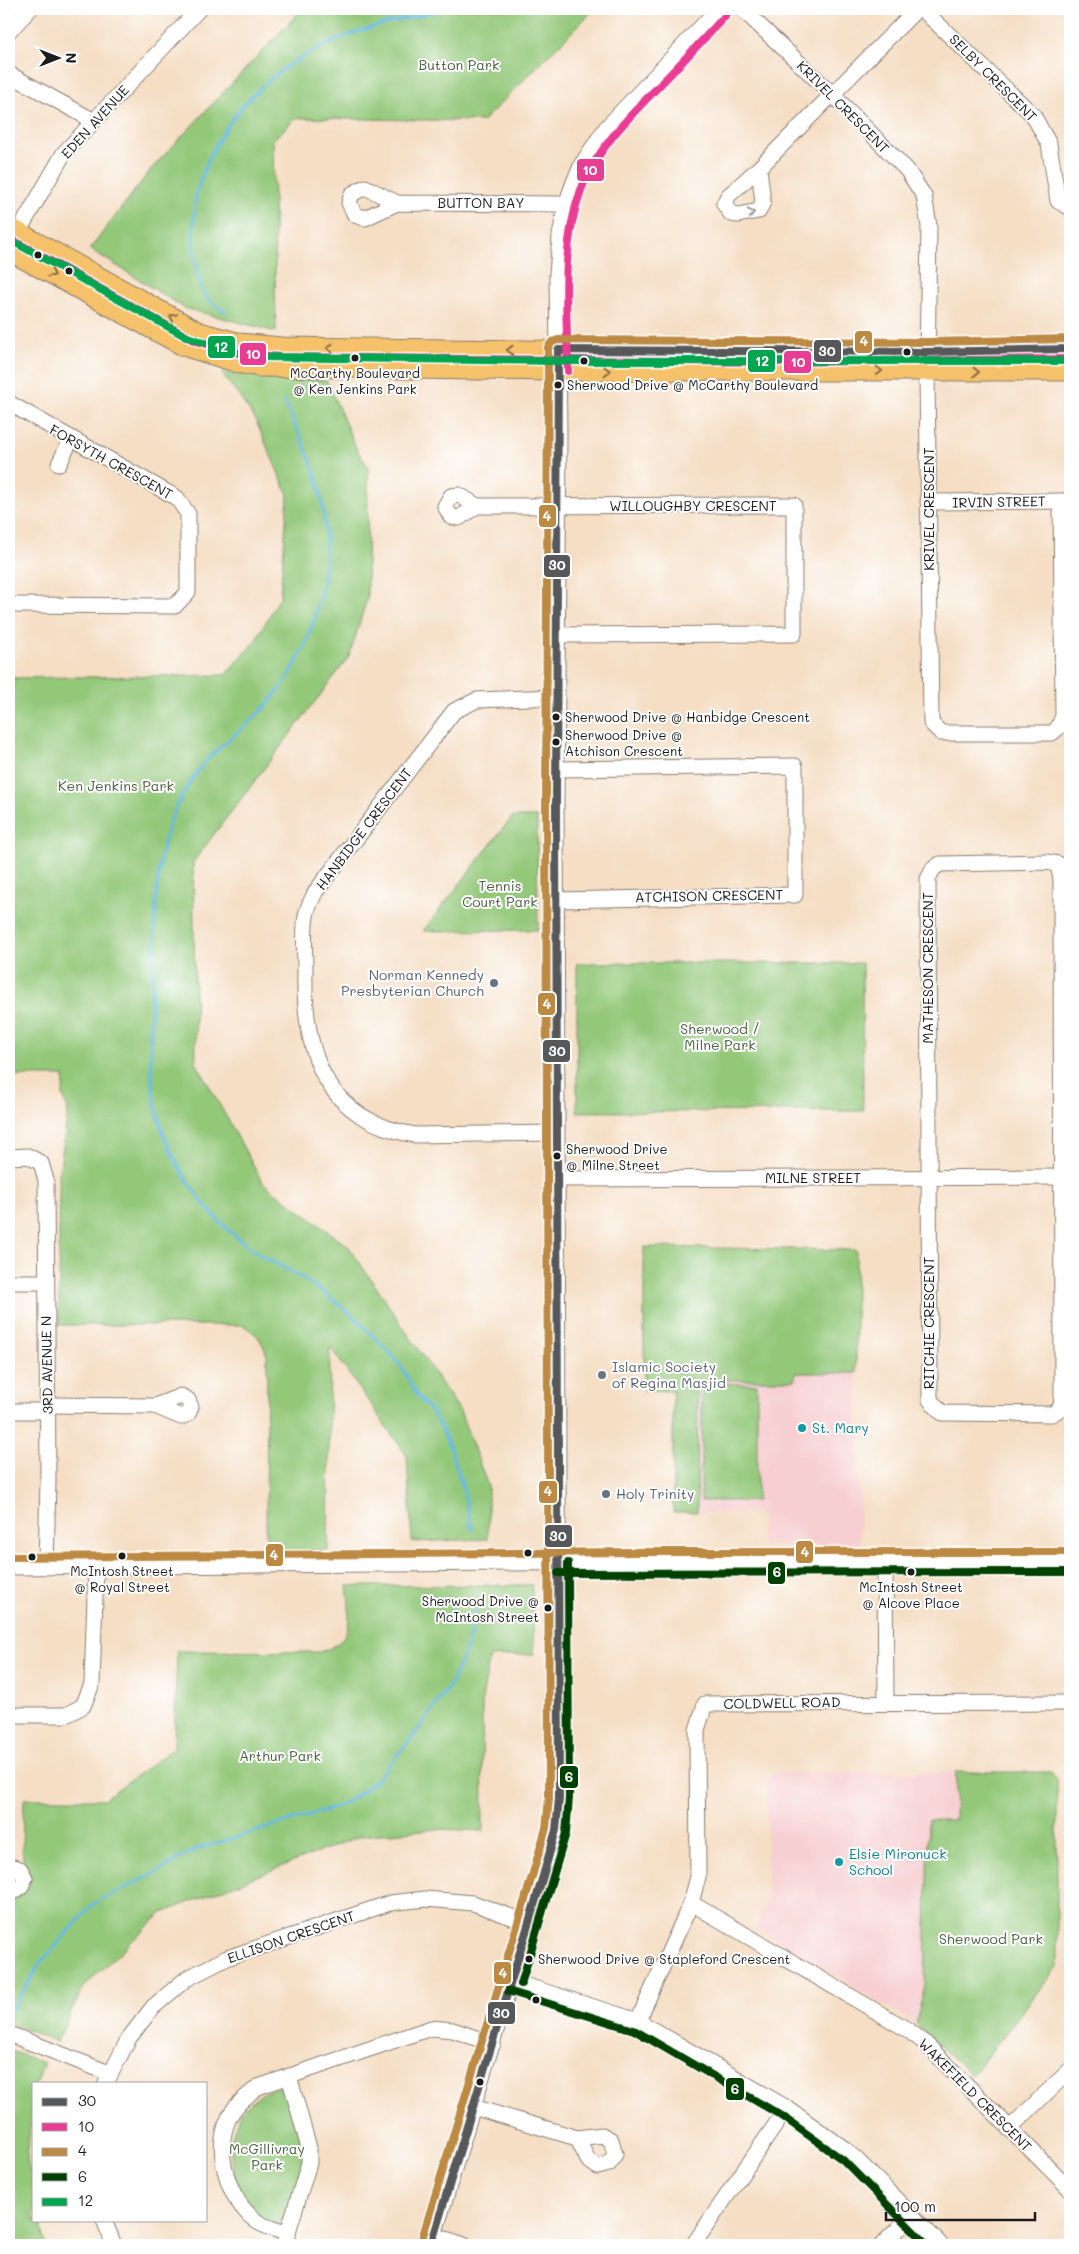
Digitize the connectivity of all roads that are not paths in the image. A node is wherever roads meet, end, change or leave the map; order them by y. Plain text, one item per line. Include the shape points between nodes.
1 (30, 9) edge
2 (199, 9) edge
3 (718, 9) edge
4 (742, 9) edge
5 (918, 9) edge
6 (922, 9) edge
7 (9, 31) edge
8 (9, 74) edge
9 (832, 94) junction
10 (94, 121) junction
11 (760, 168) dead end
12 (397, 203) dead end
13 (566, 204) junction
14 (1070, 208) edge
15 (11, 240) edge
16 (1070, 349) edge
17 (558, 350) junction
18 (927, 352) junction
19 (558, 371) junction
20 (1070, 371) edge
21 (927, 372) junction
22 (9, 403) edge
23 (72, 439) junction
24 (59, 464) dead end
25 (1066, 501) edge
26 (928, 502) junction
27 (476, 506) dead end
28 (557, 506) junction
29 (9, 605) edge
30 (557, 636) junction
31 (557, 697) junction
32 (557, 769) junction
33 (557, 900) junction
34 (556, 1133) junction
35 (9, 1157) edge
36 (1066, 1177) edge
37 (928, 1178) junction
38 (556, 1179) junction
39 (9, 1282) edge
40 (46, 1282) junction
41 (154, 1406) dead end
42 (48, 1408) junction
43 (9, 1410) edge
44 (885, 1562) junction
45 (1070, 1562) edge
46 (558, 1563) junction
47 (9, 1567) edge
48 (46, 1567) junction
49 (96, 1567) junction
50 (886, 1702) junction
51 (1070, 1702) edge
52 (9, 1715) edge
53 (9, 1866) edge
54 (9, 1891) edge
55 (692, 1903) junction
56 (528, 1923) junction
57 (512, 1981) junction
58 (638, 2021) junction
59 (9, 2034) edge
60 (493, 2044) junction
61 (1070, 2070) edge
62 (289, 2076) junction
63 (107, 2078) edge
64 (473, 2107) junction
65 (787, 2108) junction
66 (1010, 2129) junction
67 (577, 2138) dead end
68 (1070, 2189) edge
69 (911, 2216) junction
70 (105, 2222) edge
71 (286, 2239) edge
72 (432, 2240) edge
73 (114, 2245) edge
74 (464, 2245) edge
75 (693, 2245) edge
76 (882, 2245) edge
77 (941, 2245) edge

1 - 7 street
2 - 10 street, EDEN AVENUE
3 - 13 street via 606,128 582,164
4 - 9 street, KRIVEL CRESCENT
5 - 9 street
6 - 14 street, SELBY CRESCENT via 1033,115 1048,144 1058,200
8 - 10 street
9 - 11 street
9 - 18 street, KRIVEL CRESCENT via 907,170 924,196 929,226
10 - 15 street, EDEN AVENUE via 64,154
12 - 13 street, BUTTON BAY
13 - 17 street via 557,275
17 -> 15 main road via 281,347 240,343 199,332
15 -> 19 main road via 183,346 241,364 260,368
16 - 18 main road
17 - 18 main road
17 - 19 street
18 - 21 street, KRIVEL CRESCENT
19 -> 21 main road
19 - 28 street
21 -> 20 main road
21 - 26 street, KRIVEL CRESCENT
22 - 23 street, FORSYTH CRESCENT
23 - 24 street
23 - 29 street, FORSYTH CRESCENT via 177,498 188,514 188,592 175,606
25 - 26 street, IRVIN STREET
25 - 26 street, KRIVEL CRESCENT via 1063,716 1052,733 942,733 930,723
27 - 28 street
28 - 30 street
28 - 30 street, WILLOUGHBY CRESCENT via 794,505 794,634
30 - 31 street
31 - 32 street
31 - 34 street, HANBIDGE CRESCENT via 477,700 454,711 316,892 306,916 304,997 313,1053 321,1070 339,1098 373,1123 395,1132 415,1135
32 - 33 street
32 - 33 street, ATCHISON CRESCENT via 795,766 795,894
33 - 34 street
34 - 38 street
35 - 40 street, 3RD AVENUE N via 28,1156 41,1163 46,1180
36 - 37 street, MILNE STREET
36 - 37 street, RITCHIE CRESCENT via 1062,1394 1061,1408 1052,1414 942,1413 930,1400
36 - 37 street, MATHESON CRESCENT via 1061,880 1058,864 1046,862 940,864 928,879
37 - 38 street, MILNE STREET
38 - 46 street
39 - 40 street
40 - 42 street, 3RD AVENUE N
41 - 42 street
42 - 43 street
42 - 48 street, 3RD AVENUE N
44 - 45 street
44 - 46 street
44 - 50 street
46 - 49 street
46 - 56 street via 559,1798 556,1830
47 - 48 street
48 - 49 street
49 - 52 street via 92,1684 83,1706 66,1715
50 - 51 street, COLDWELL ROAD
50 - 55 street, COLDWELL ROAD via 705,1704 697,1730 698,1877
53 - 54 street via 20,1869 25,1878 21,1887
55 - 58 street, COLDWELL ROAD
55 - 66 street, WAKEFIELD CRESCENT via 914,2035
56 - 57 street
56 - 63 street, ELLISON CRESCENT via 473,1903 425,1900 390,1903 227,1958 186,1979 153,2007 129,2038
57 - 58 street
57 - 60 street
58 - 65 street
59 - 63 street
60 - 62 street via 453,2030 431,2028
60 - 64 street
61 - 66 street
62 - 71 street via 309,2148 309,2162
62 - 71 street via 258,2087 239,2102 228,2121 222,2144 223,2165 232,2190 243,2207 257,2222
64 - 67 street
64 - 72 street
65 - 69 street via 849,2152
65 - 75 street
66 - 68 street, WAKEFIELD CRESCENT
69 - 76 street
69 - 77 street
70 - 73 street
72 - 74 street

